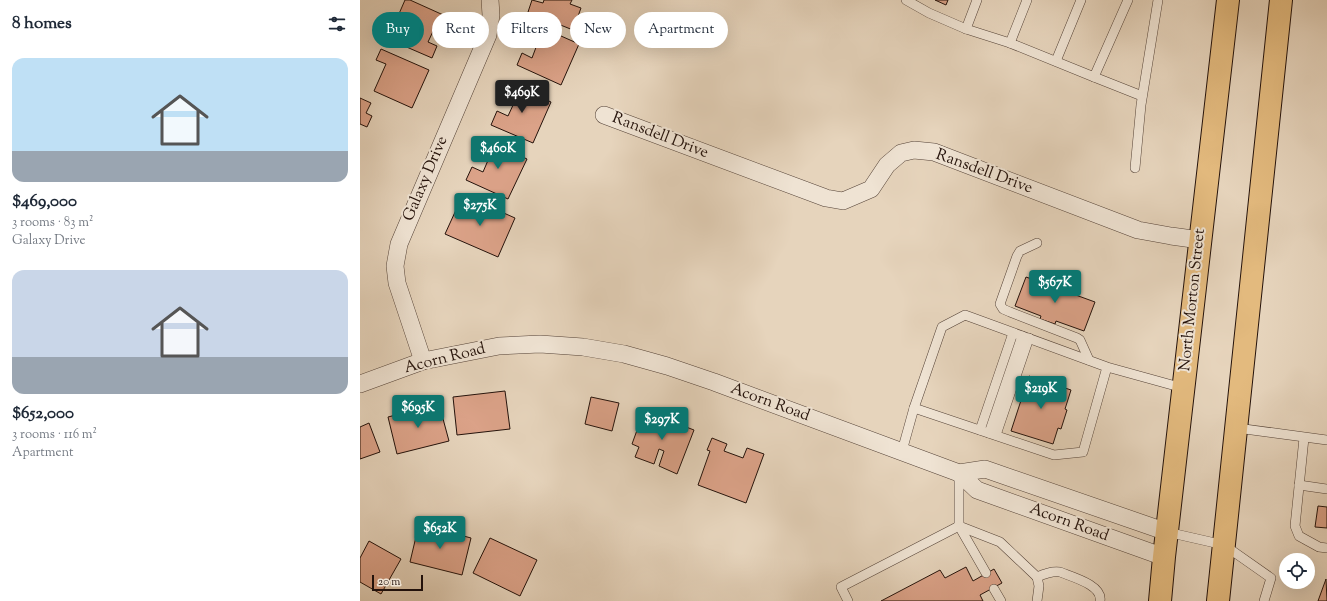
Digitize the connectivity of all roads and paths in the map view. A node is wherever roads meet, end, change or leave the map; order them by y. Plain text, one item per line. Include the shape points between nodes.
1 (490, 0) edge
2 (906, 0) edge
3 (977, 0) edge
4 (1027, 0) edge
5 (1081, 0) edge
6 (1128, 0) edge
7 (1158, 0) edge
8 (1228, 0) edge
9 (1281, 0) edge
10 (966, 29) junction
11 (1010, 43) junction
12 (1056, 61) junction
13 (1094, 77) junction
14 (1142, 96) junction
15 (604, 115) dead end
16 (1135, 168) dead end
17 (1200, 240) junction
18 (1037, 243) dead end
19 (1021, 336) junction
20 (1089, 360) junction
21 (423, 361) junction
22 (1107, 367) junction
23 (360, 384) edge
24 (1183, 388) junction
25 (914, 408) junction
26 (1237, 428) junction
27 (988, 433) junction
28 (1304, 438) junction
29 (1327, 440) edge
30 (902, 451) junction
31 (959, 473) junction
32 (1299, 486) junction
33 (1327, 489) edge
34 (959, 526) junction
35 (1166, 532) junction
36 (1224, 545) junction
37 (1327, 548) edge
38 (1164, 558) junction
39 (986, 573) dead end
40 (1037, 577) junction
41 (994, 588) dead end
42 (848, 601) edge
43 (1001, 601) edge
44 (1037, 601) edge
45 (1100, 601) edge
46 (1160, 601) edge
47 (1218, 601) edge
48 (1264, 601) edge

1 - 21 street, Galaxy Drive via 488,35 399,244 395,266 397,283
2 - 10 lane
3 - 10 lane
4 - 11 lane
5 - 12 lane
6 - 13 lane
7 - 14 lane
8 - 17 main road, North Morton Street
9 - 26 main road
10 - 11 lane
11 - 12 lane
12 - 13 lane
13 - 14 lane
14 - 16 lane
15 - 17 street, Ransdell Drive via 826,198 843,201 871,189 887,165 901,153 914,150 934,152 1138,230
17 - 24 main road, North Morton Street
18 - 20 lane via 1020,251 1016,256 1000,304 1010,312 1077,338
19 - 20 lane
19 - 25 lane via 965,315 942,327
19 - 27 lane
19 - 27 lane
20 - 22 lane
21 - 23 street, Acorn Road
21 - 30 street, Acorn Road via 499,346 540,344 617,353 714,382
22 - 24 lane
22 - 27 lane via 1083,452 1054,455
24 - 35 main road, North Morton Street
25 - 27 lane
25 - 30 lane
26 - 28 lane
26 - 36 main road
28 - 29 lane
28 - 32 lane
30 - 31 street, Acorn Road
31 - 34 lane
31 - 35 street via 985,469
31 - 38 street, Acorn Road via 977,490
32 - 33 lane
32 - 37 lane via 1295,526 1299,536 1319,547
34 - 39 lane
34 - 40 lane via 1000,542
34 - 42 lane via 841,587
35 - 36 lane
35 - 38 main road, North Morton Street
36 - 47 main road
36 - 48 lane via 1271,578
38 - 46 main road, North Morton Street
40 - 44 lane
40 - 45 lane via 1054,571 1060,572 1093,587 1099,592
41 - 43 lane

